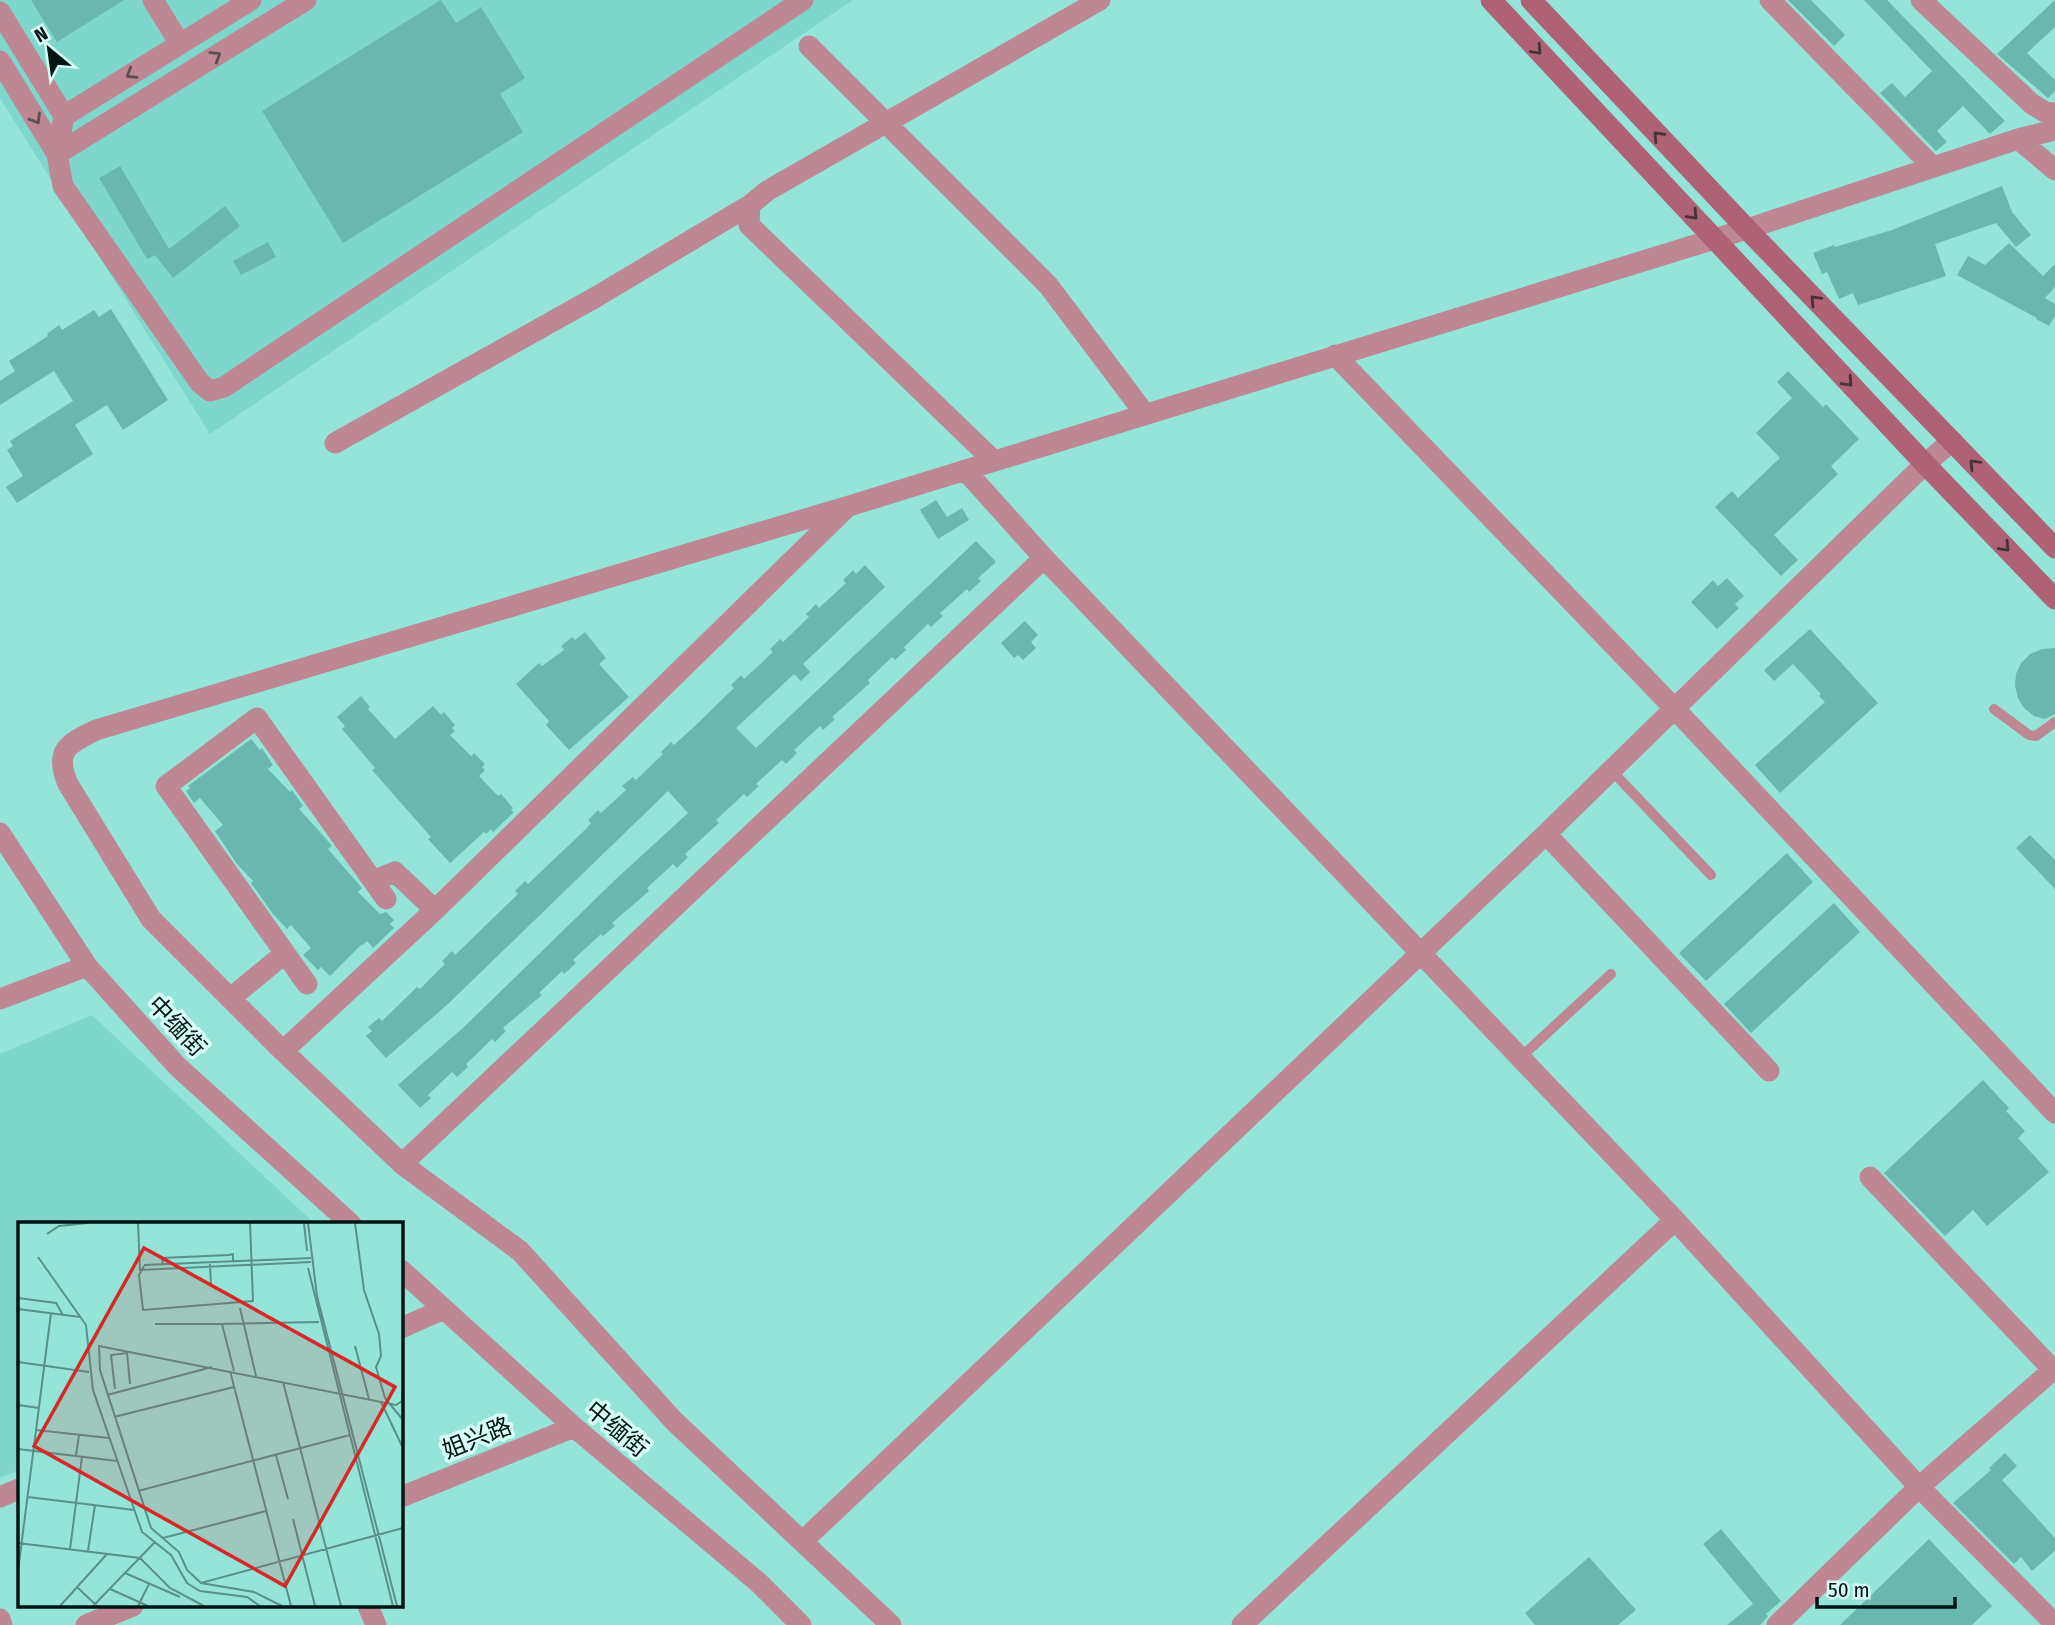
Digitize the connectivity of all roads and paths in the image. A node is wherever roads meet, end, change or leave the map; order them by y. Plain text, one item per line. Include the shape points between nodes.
1 (152, 0) edge
2 (251, 0) edge
3 (306, 0) edge
4 (803, 0) edge
5 (1100, 0) edge
6 (1490, 0) edge
7 (1531, 0) edge
8 (1770, 0) edge
9 (1921, 0) edge
10 (0, 12) edge
11 (180, 44) junction
12 (809, 46) dead end
13 (0, 61) edge
14 (2055, 113) edge
15 (64, 116) junction
16 (887, 122) junction
17 (2055, 130) edge
18 (2018, 139) junction
19 (57, 154) junction
20 (1933, 167) junction
21 (2055, 170) edge
22 (750, 205) junction
23 (1747, 229) junction
24 (1715, 238) junction
25 (1335, 355) junction
26 (1144, 414) junction
27 (1952, 441) junction
28 (335, 443) dead end
29 (994, 461) junction
30 (1925, 464) junction
31 (965, 470) junction
32 (849, 506) junction
33 (2055, 548) edge
34 (1044, 558) junction
35 (2055, 600) edge
36 (1674, 708) junction
37 (1994, 709) dead end
38 (2055, 722) edge
39 (1611, 770) junction
40 (0, 833) edge
41 (1546, 834) junction
42 (1711, 875) dead end
43 (373, 881) junction
44 (386, 899) dead end
45 (435, 910) junction
46 (1421, 951) junction
47 (284, 954) junction
48 (87, 966) junction
49 (1611, 974) dead end
50 (307, 984) dead end
51 (232, 997) junction
52 (0, 999) edge
53 (283, 1051) junction
54 (1521, 1057) junction
55 (1769, 1071) dead end
56 (2055, 1113) edge
57 (402, 1164) junction
58 (1870, 1177) dead end
59 (1675, 1220) junction
60 (349, 1222) edge
61 (402, 1271) edge
62 (444, 1309) junction
63 (402, 1328) edge
64 (2054, 1370) edge
65 (574, 1427) junction
66 (1919, 1487) junction
67 (18, 1489) edge
68 (0, 1497) edge
69 (402, 1497) edge
70 (803, 1541) junction
71 (128, 1608) edge
72 (369, 1608) edge
73 (0, 1619) edge
74 (2055, 1623) edge
75 (2, 1625) edge
76 (86, 1625) edge
77 (376, 1625) edge
78 (801, 1625) edge
79 (891, 1625) edge
80 (1242, 1625) edge
81 (1777, 1625) edge

1 - 11 street
2 - 11 street
19 -> 3 street
4 - 19 street via 224,387 210,391 63,186
5 - 16 street
6 -> 24 street
23 -> 7 street
8 - 20 street
9 - 14 street via 2032,104
10 - 15 street
11 -> 15 street
12 - 16 street
13 -> 19 street
15 - 19 street
16 - 22 street
16 - 26 street via 1048,285
17 - 18 street
18 - 20 street
18 - 21 street
20 - 23 street
22 - 28 street
22 - 29 street via 749,225
23 - 24 street
27 -> 23 street
24 - 25 street
24 -> 30 street
25 - 26 street
25 - 36 street
26 - 29 street
27 - 30 street
33 -> 27 street
29 - 31 street
30 -> 35 street
30 - 36 street
31 - 32 street
31 - 34 street
32 - 45 street
32 - 51 street via 78,738 64,750 61,767 68,784 151,919
34 - 46 street
34 - 57 street
36 - 39 street
36 - 56 street
37 - 38 lane via 2029,735 2036,736
39 - 41 street
39 - 42 lane
40 - 48 street, 中缅街
41 - 46 street
41 - 55 street
43 - 44 street
43 - 45 street via 395,872
43 - 47 street via 257,718 166,786
45 - 53 street
46 - 54 street
46 - 70 street
47 - 50 street
47 - 51 street
48 - 52 street
48 - 60 street, 中缅街 via 177,1066
49 - 54 lane
51 - 53 street
53 - 57 street
54 - 59 street
57 - 70 street via 520,1251 674,1421
58 - 64 street
59 - 66 street
59 - 80 street
61 - 62 street, 中缅街
62 - 63 street
62 - 65 street, 中缅街
64 - 66 street
65 - 69 street, 姐兴路
65 - 78 street, 中缅街 via 759,1583
66 - 74 street
66 - 81 street
67 - 68 street
70 - 79 street
71 - 76 street
72 - 77 street
73 - 75 street

